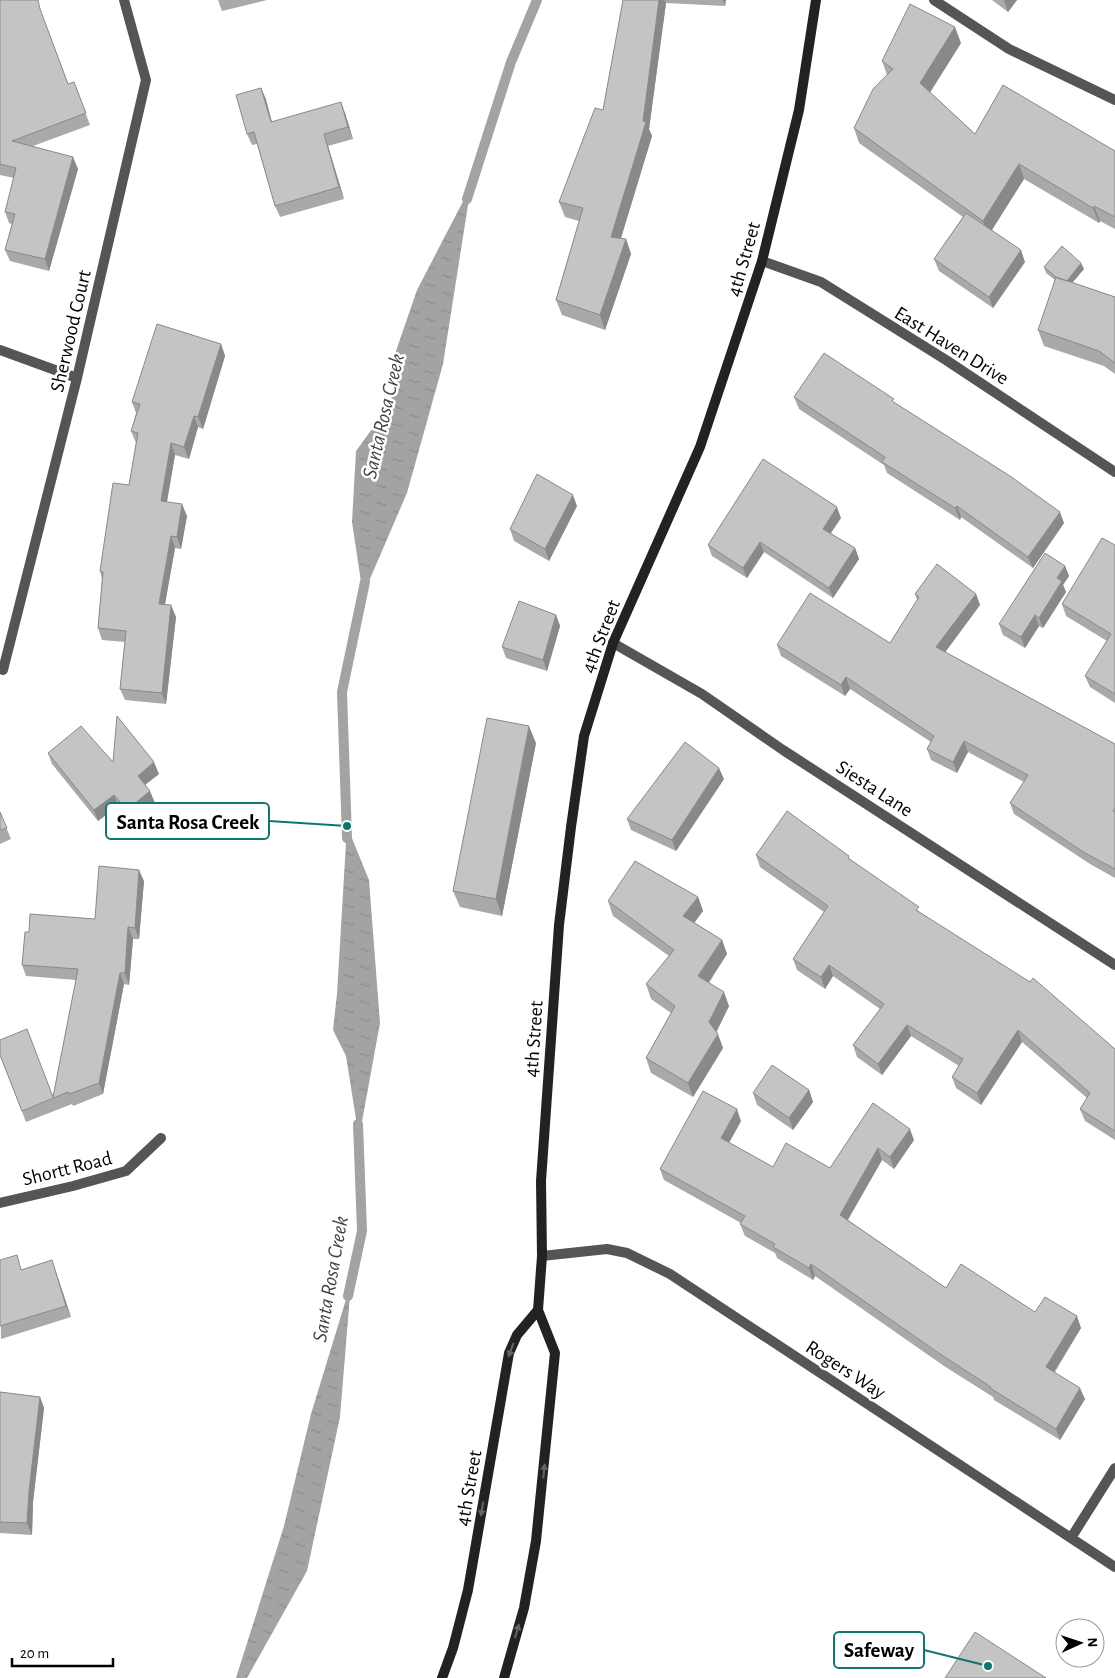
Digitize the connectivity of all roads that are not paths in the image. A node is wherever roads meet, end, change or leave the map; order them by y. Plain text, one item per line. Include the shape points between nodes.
1 (124, 0) edge
2 (816, 0) edge
3 (934, 0) edge
4 (1115, 100) edge
5 (762, 261) junction
6 (0, 350) edge
7 (77, 378) junction
8 (1115, 472) edge
9 (613, 644) junction
10 (2, 670) dead end
11 (1115, 966) edge
12 (162, 1138) dead end
13 (0, 1203) edge
14 (542, 1256) junction
15 (538, 1310) junction
16 (1115, 1468) edge
17 (1071, 1538) junction
18 (1115, 1567) edge
19 (442, 1678) edge
20 (504, 1678) edge

1 - 7 street, Sherwood Court via 146,80
2 - 5 main road, 4th Street via 799,110
3 - 4 street via 1009,49
5 - 8 street, East Haven Drive via 821,282
5 - 9 main road, 4th Street via 700,447
6 - 7 street
7 - 10 street, Sherwood Court
9 - 11 street, Siesta Lane via 702,694
9 - 14 main road, 4th Street via 584,736 560,915 541,1181
12 - 13 street, Shortt Road via 126,1171
14 - 15 main road, 4th Street
14 - 17 street, Rogers Way via 607,1249 627,1253 670,1274
15 -> 19 main road, 4th Street via 517,1335 509,1353 468,1590
20 -> 15 main road, 4th Street via 524,1608 536,1541 555,1353
16 - 17 street
17 - 18 street, Rogers Way

